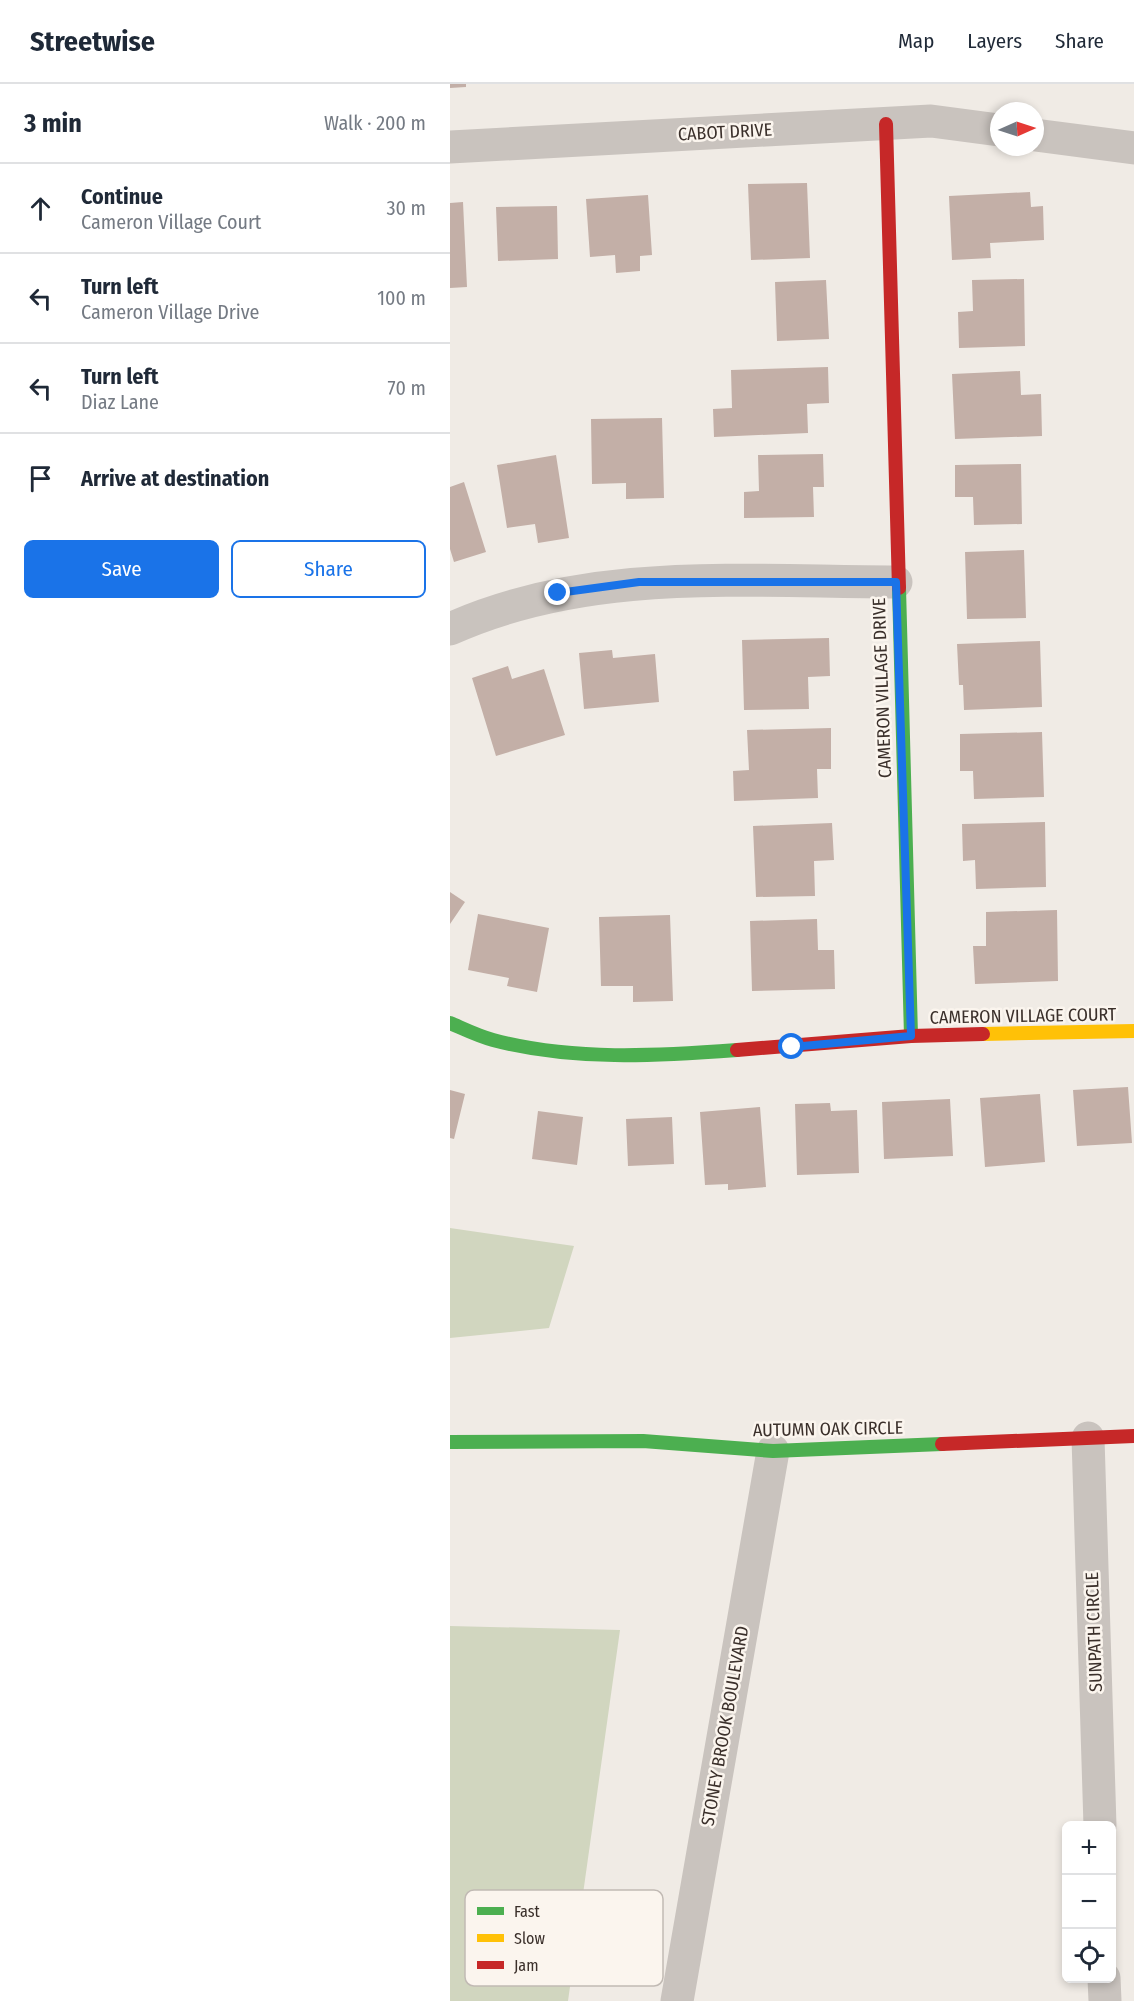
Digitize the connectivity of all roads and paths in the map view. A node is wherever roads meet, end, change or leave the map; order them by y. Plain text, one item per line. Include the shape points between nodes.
1 (886, 124) junction
2 (990, 129) edge
3 (1044, 136) edge
4 (450, 147) edge
5 (1134, 148) edge
6 (896, 582) junction
7 (450, 628) edge
8 (450, 1023) edge
9 (1134, 1031) edge
10 (911, 1036) junction
11 (1134, 1436) edge
12 (1088, 1438) junction
13 (450, 1442) edge
14 (773, 1451) junction
15 (1100, 1821) edge
16 (1104, 1983) edge
17 (677, 2001) edge
18 (1105, 2001) edge

1 - 2 street, CABOT DRIVE via 932,121
1 - 4 street, CABOT DRIVE
1 - 6 street, CAMERON VILLAGE DRIVE
3 - 5 street
6 - 7 street via 639,582 558,593
6 - 10 street, CAMERON VILLAGE DRIVE
8 - 10 street, CAMERON VILLAGE COURT via 492,1040 576,1054 650,1056
9 - 10 street, CAMERON VILLAGE COURT
11 - 12 street, AUTUMN OAK CIRCLE
12 - 14 street, AUTUMN OAK CIRCLE
12 - 15 street, SUNPATH CIRCLE
13 - 14 street, AUTUMN OAK CIRCLE via 643,1441
14 - 17 street, STONEY BROOK BOULEVARD
16 - 18 street

